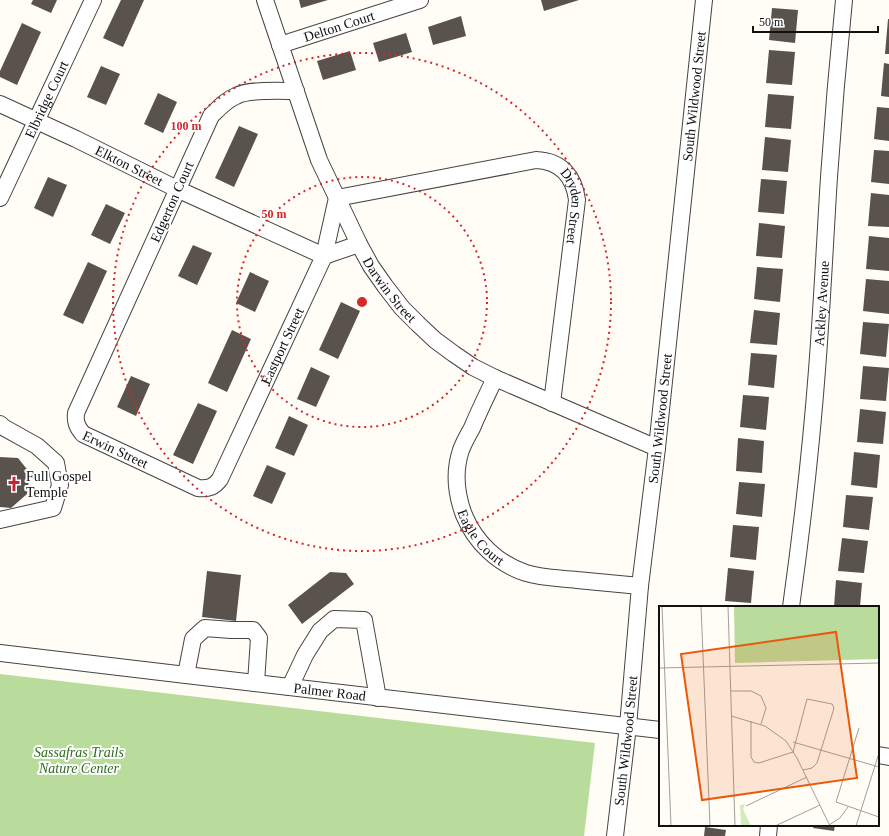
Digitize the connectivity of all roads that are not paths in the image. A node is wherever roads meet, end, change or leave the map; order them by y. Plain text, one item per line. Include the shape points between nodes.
1 (92, 0) edge
2 (265, 0) edge
3 (420, 0) edge
4 (704, 0) edge
5 (844, 0) edge
6 (280, 45) junction
7 (296, 91) junction
8 (0, 104) edge
9 (36, 121) junction
10 (178, 189) junction
11 (0, 198) edge
12 (337, 198) junction
13 (359, 244) junction
14 (324, 256) junction
15 (94, 372) joint
16 (495, 378) junction
17 (552, 403) junction
18 (0, 424) edge
19 (657, 448) junction
20 (210, 487) joint
21 (0, 520) edge
22 (640, 586) junction
23 (792, 606) edge
24 (0, 653) edge
25 (186, 675) junction
26 (256, 683) junction
27 (290, 688) junction
28 (378, 698) junction
29 (628, 726) junction
30 (659, 730) edge
31 (879, 755) edge
32 (889, 757) edge
33 (770, 826) edge
34 (615, 836) edge
35 (768, 836) edge

1 - 9 street, Elbridge Court
2 - 6 street, Darwin Street
3 - 6 street, Delton Court
4 - 19 street, South Wildwood Street
5 - 23 street, Ackley Avenue via 829,177 817,370
6 - 7 street, Darwin Street
7 - 10 street, Edgerton Court via 246,92 225,102 211,116
7 - 12 street, Darwin Street via 319,160
8 - 9 street, Elkton Street
9 - 10 street, Elkton Street
9 - 11 street, Elbridge Court
10 - 14 street, Elkton Street
10 - 15 street, Edgerton Court
12 - 13 street, Darwin Street
12 - 14 street, Eastport Street
12 - 17 street, Dryden Street via 536,160 551,162 565,171 574,184 577,200
13 - 14 street
13 - 16 street, Darwin Street via 385,286 418,324 454,354
14 - 20 street, Eastport Street via 220,479
15 - 20 street, Erwin Street via 75,418 77,427 83,434 198,488
16 - 17 street, Darwin Street
16 - 22 street, Eagle Court via 461,450 457,468 460,505 475,536 497,558 526,573
17 - 19 street, Darwin Street
18 - 21 street via 36,446 56,463 60,485 53,508
19 - 22 street, South Wildwood Street
22 - 29 street, South Wildwood Street
24 - 25 street, Palmer Road
25 - 26 street, Palmer Road
25 - 26 street via 193,639 204,628 253,630 259,638
26 - 27 street, Palmer Road
27 - 28 street, Palmer Road
27 - 28 street via 305,655 320,631 334,619 364,620
28 - 29 street, Palmer Road
29 - 30 street, Palmer Road
29 - 34 street, South Wildwood Street
31 - 32 street
33 - 35 street

